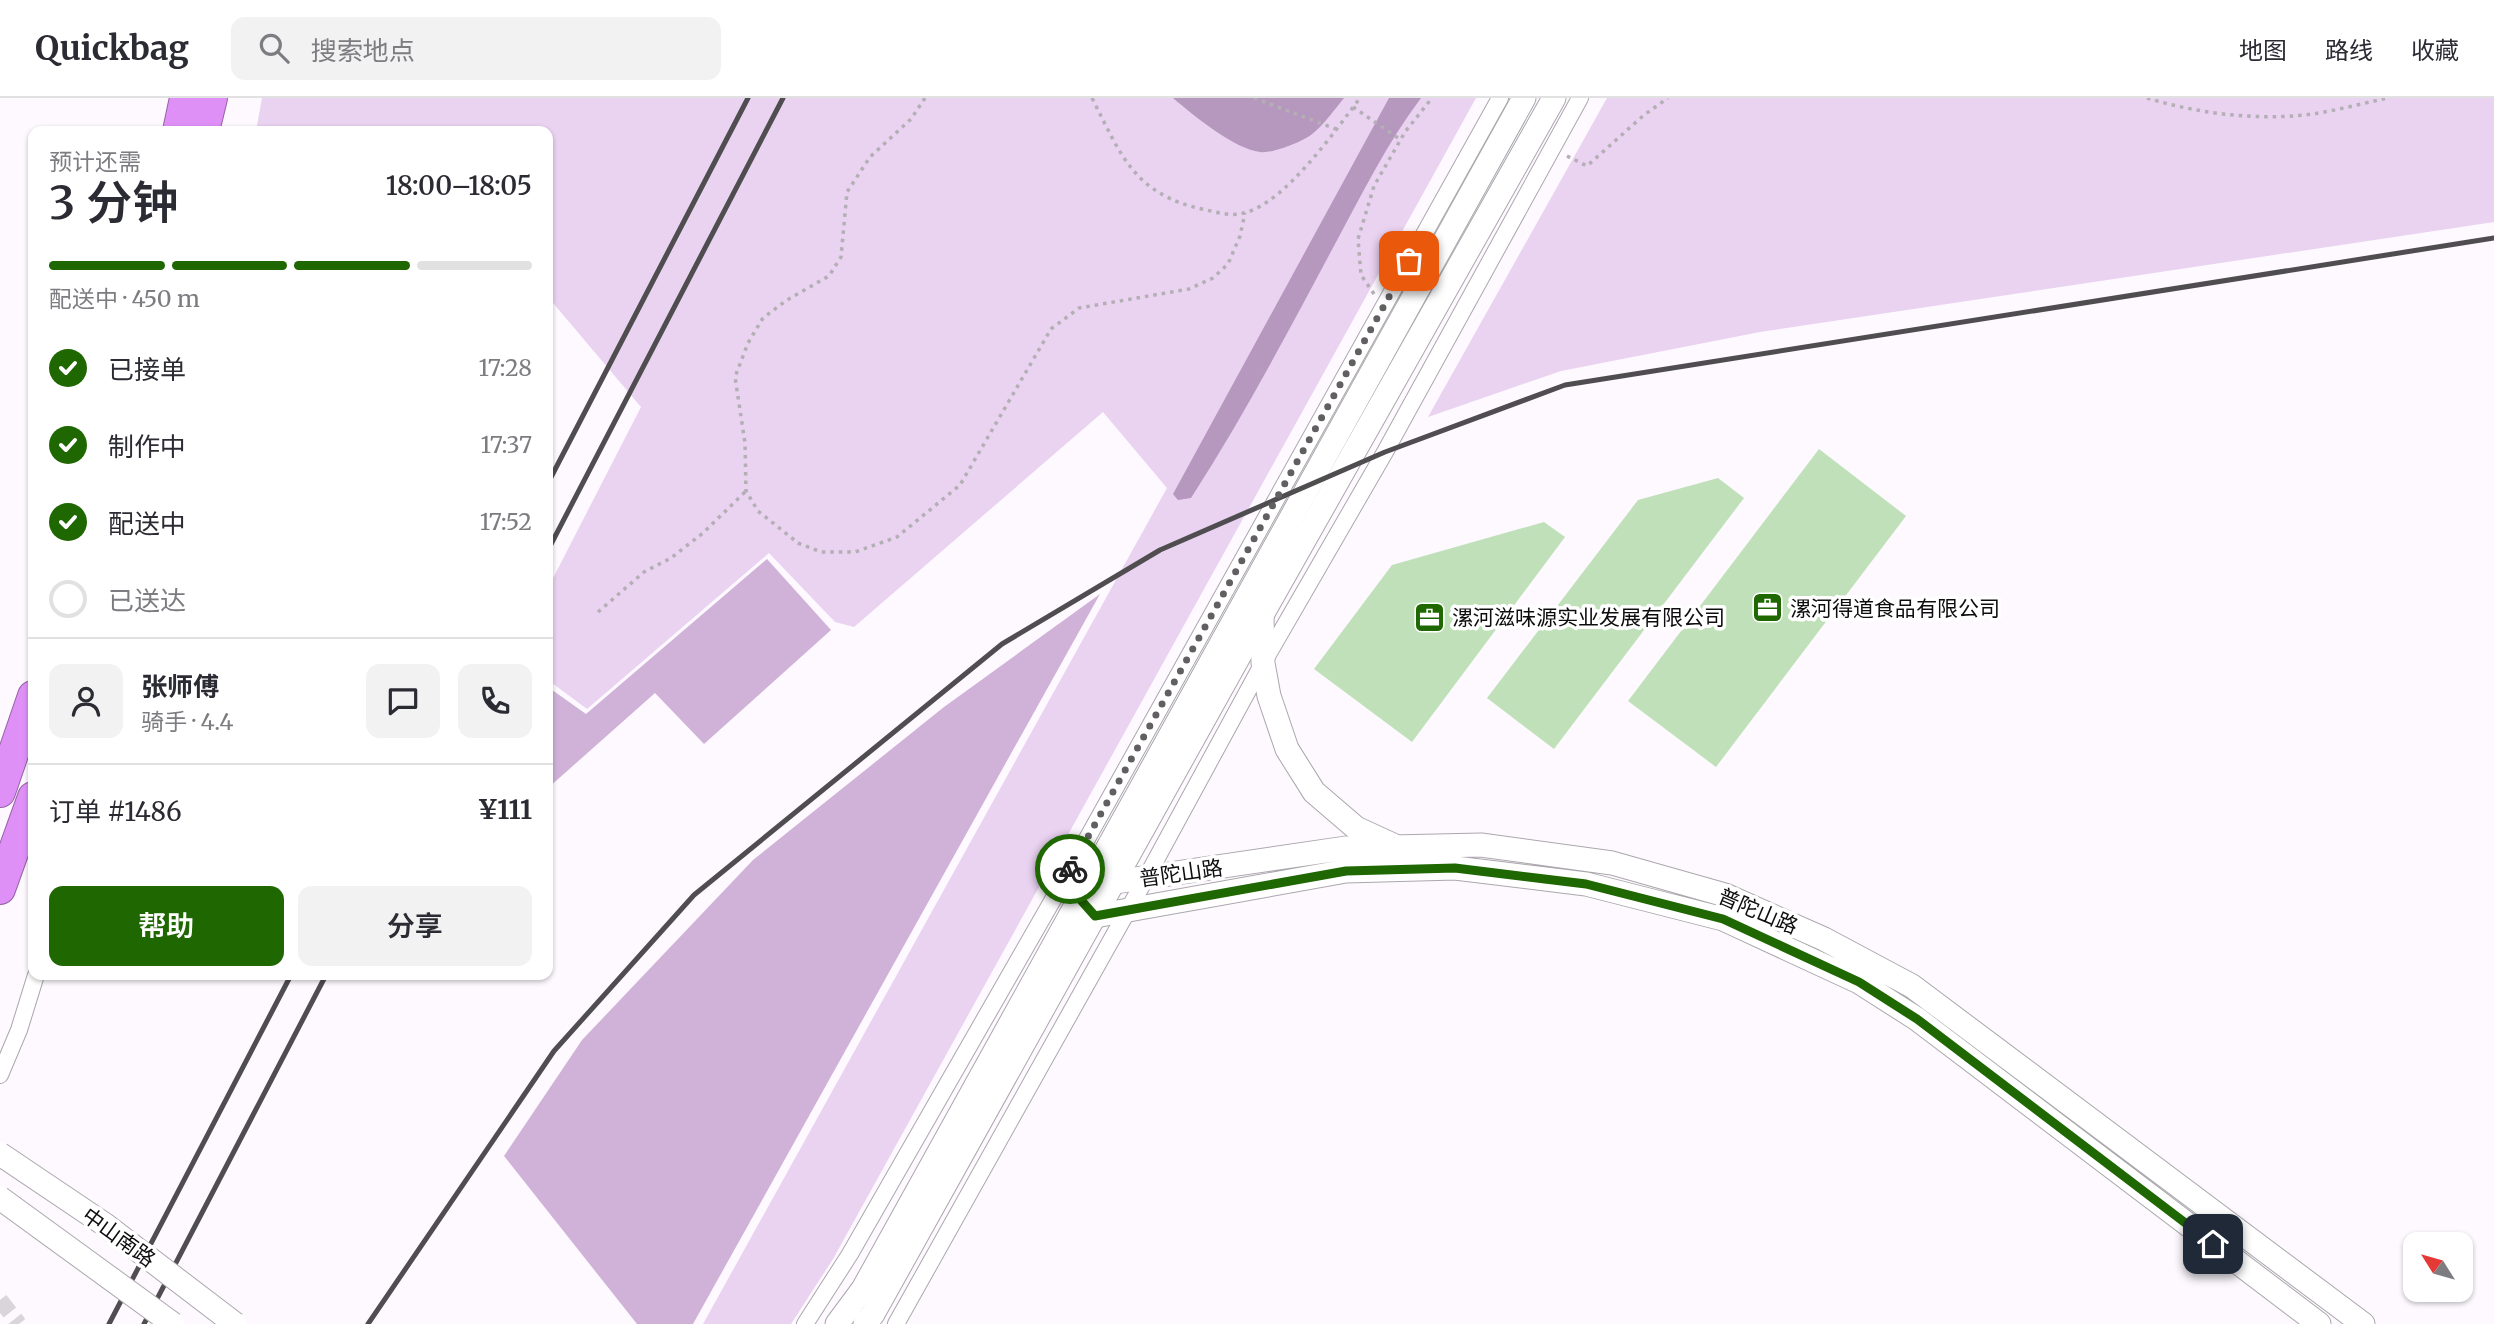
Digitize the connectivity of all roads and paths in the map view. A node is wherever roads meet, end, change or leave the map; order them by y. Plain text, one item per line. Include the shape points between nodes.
1 (186, 98) edge
2 (212, 98) edge
3 (925, 98) edge
4 (1092, 98) edge
5 (1254, 98) edge
6 (1360, 98) edge
7 (1433, 98) edge
8 (1500, 98) edge
9 (1524, 98) edge
10 (1554, 98) edge
11 (1580, 98) edge
12 (1668, 98) edge
13 (2147, 98) edge
14 (2388, 98) edge
15 (1353, 107) junction
16 (179, 126) edge
17 (205, 126) edge
18 (1336, 129) junction
19 (1398, 138) junction
20 (1552, 149) junction
21 (1245, 214) junction
22 (1382, 307) junction
23 (746, 491) junction
24 (598, 612) dead end
25 (1262, 615) junction
26 (1263, 663) junction
27 (28, 711) edge
28 (0, 792) edge
29 (28, 811) edge
30 (1399, 847) junction
31 (1146, 878) junction
32 (1115, 882) junction
33 (0, 890) edge
34 (1069, 893) junction
35 (1128, 911) junction
36 (1095, 916) junction
37 (34, 980) edge
38 (0, 1076) edge
39 (0, 1154) edge
40 (0, 1198) edge
41 (173, 1324) edge
42 (235, 1324) edge
43 (805, 1324) edge
44 (837, 1324) edge
45 (865, 1324) edge
46 (896, 1324) edge
47 (2319, 1324) edge
48 (2363, 1324) edge

1 - 16 highway
2 - 17 highway
3 - 23 path via 911,119 870,157 847,191 841,257 829,276 763,318 748,343 735,377 745,443
4 - 21 path via 1124,160 1150,189 1181,204 1227,215
5 - 18 path
6 - 15 path
7 - 19 path
8 - 22 street
9 - 34 main road
10 - 25 main road
11 - 20 street
12 - 20 path via 1587,166
13 - 14 path via 2244,117 2312,114
15 - 18 path
15 - 19 path
18 - 21 path via 1280,192
19 - 22 path via 1374,186 1358,239 1361,275
20 - 26 street
21 - 23 path via 1228,264 1213,278 1189,289 1079,308 1051,329 961,485 897,537 855,552 821,552 798,543 758,511
22 - 34 street
23 - 24 path via 703,533 644,572
25 - 26 main road
25 - 32 main road
26 - 30 main road via 1287,749 1314,792 1356,828
26 - 31 street
27 - 28 highway
29 - 33 highway
30 - 31 main road, 普陀山路 via 1346,848
30 - 48 main road, 普陀山路 via 1480,845 1612,863 1725,895 1824,939 1912,986
31 - 32 main road, 普陀山路
31 - 35 street
32 - 34 main road, 普陀山路
32 - 36 main road
34 - 36 main road
34 - 43 street
34 - 44 main road via 863,1289
35 - 36 main road, 普陀山路
35 - 46 street
35 - 47 main road, 普陀山路 via 1346,871 1455,868 1586,884 1723,919 1859,982 1917,1019
36 - 45 main road
37 - 38 street
39 - 42 main road, 中山南路, bridge via 104,1224
40 - 41 main road, 中山南路, bridge

